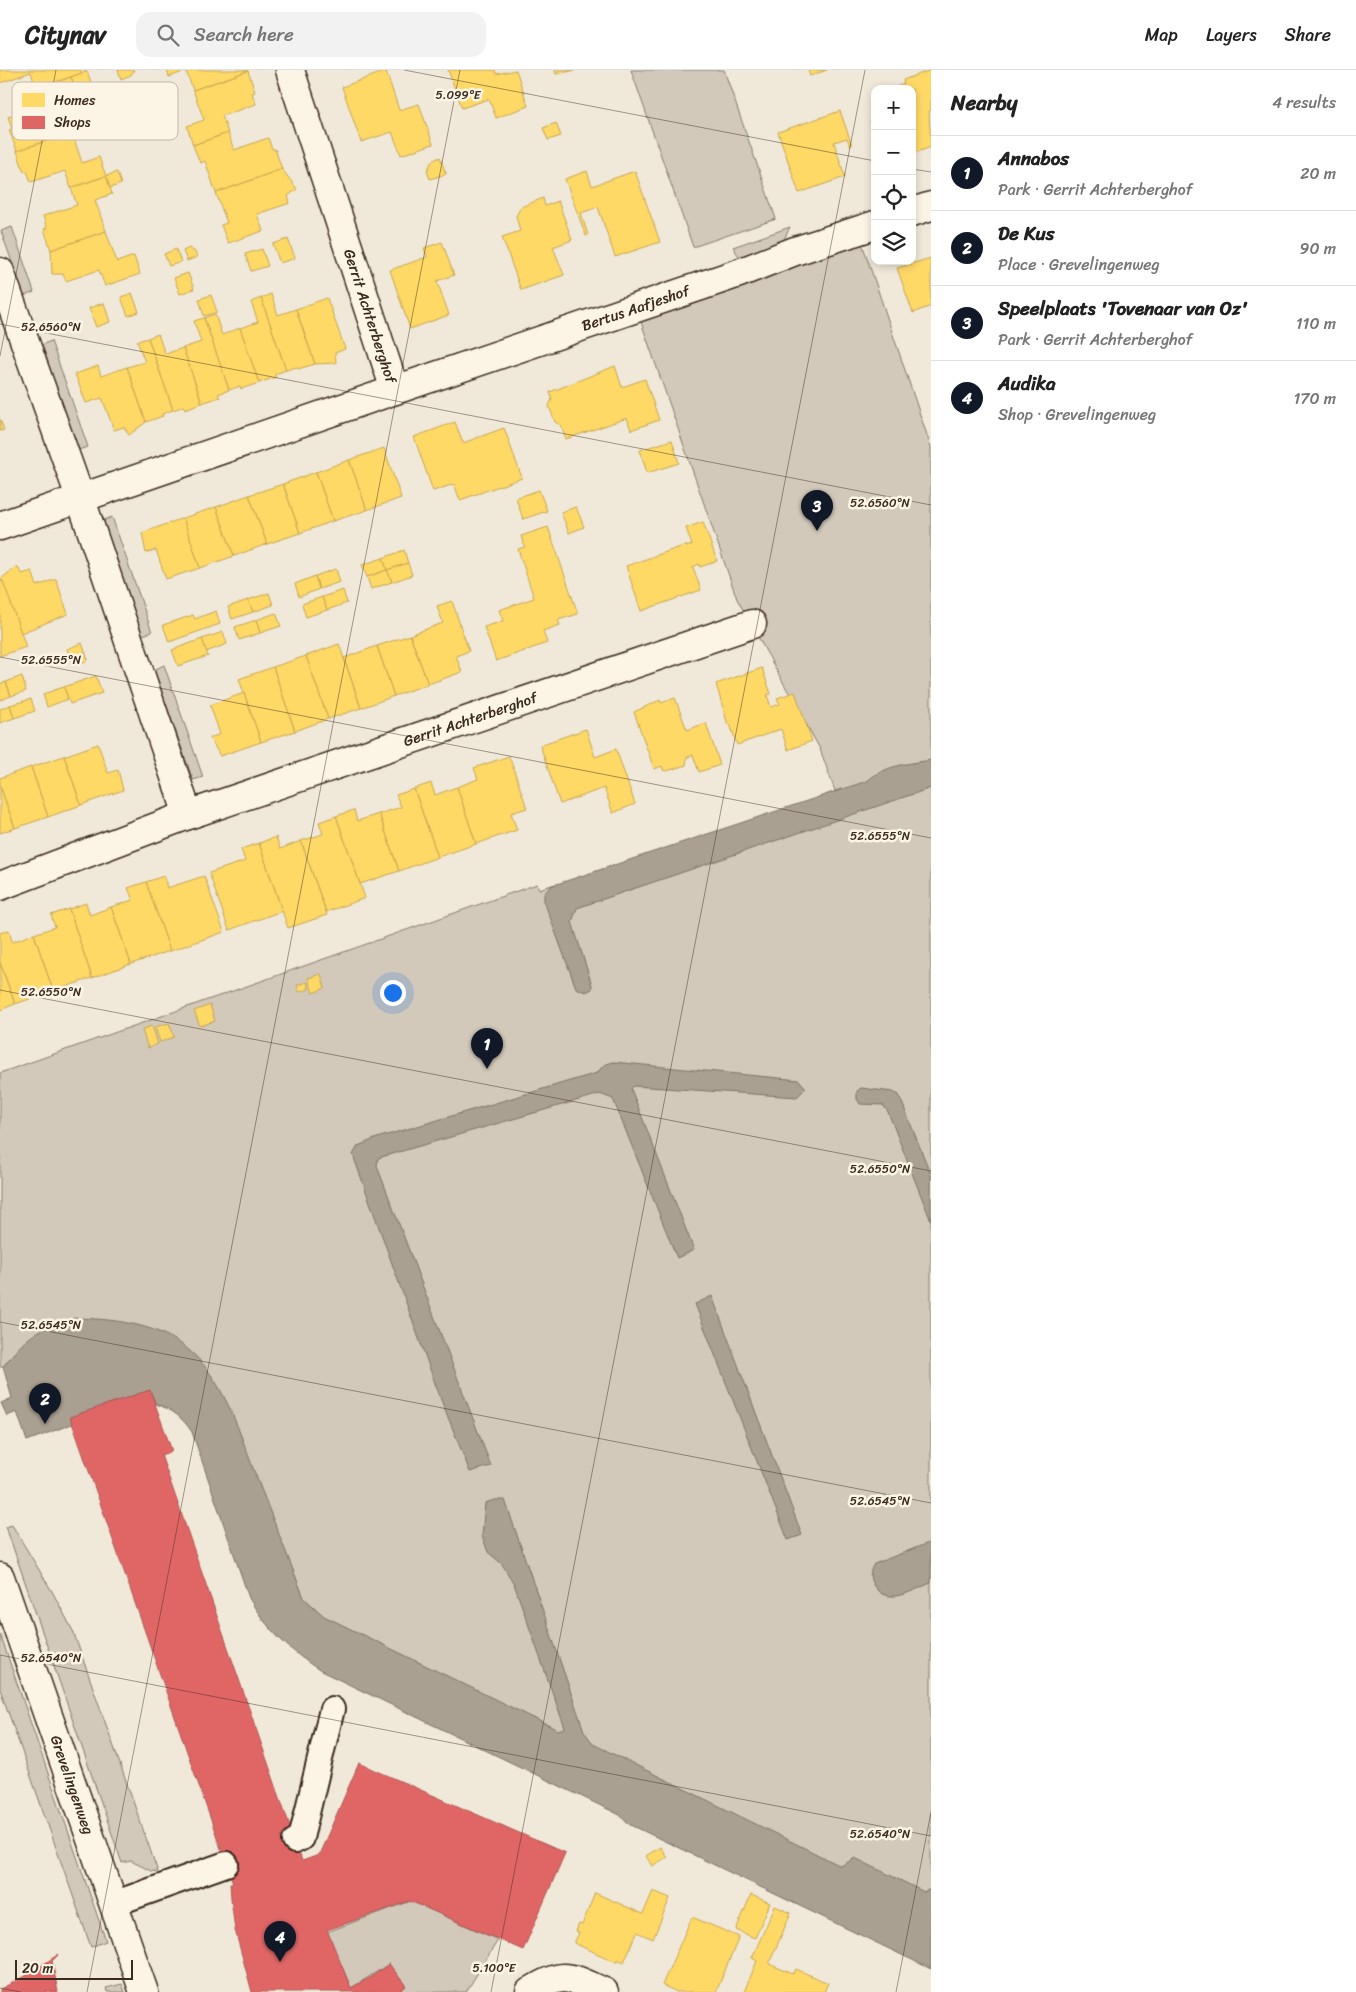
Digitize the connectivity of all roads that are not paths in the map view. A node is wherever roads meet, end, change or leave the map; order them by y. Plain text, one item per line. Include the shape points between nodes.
1 (290, 70) edge
2 (931, 206) edge
3 (916, 211) edge
4 (871, 226) edge
5 (0, 272) edge
6 (395, 390) junction
7 (80, 497) junction
8 (0, 526) edge
9 (752, 624) dead end
10 (188, 815) junction
11 (0, 886) edge
12 (0, 1577) edge
13 (332, 1709) dead end
14 (295, 1841) dead end
15 (226, 1864) dead end
16 (113, 1904) junction
17 (144, 1992) edge
18 (530, 1992) edge
19 (604, 1992) edge

1 - 6 street, Gerrit Achterberghof
2 - 3 street
4 - 6 street, Bertus Aafjeshof
5 - 7 street
6 - 7 street, Gerrit Achterberghof
7 - 8 street, Gerrit Achterberghof
7 - 10 street
9 - 10 street, Gerrit Achterberghof
10 - 11 street, Gerrit Achterberghof
12 - 16 street, Grevelingenweg
13 - 14 lane via 301,1838
15 - 16 lane
16 - 17 street, Grevelingenweg
18 - 19 street via 554,1978 567,1978

